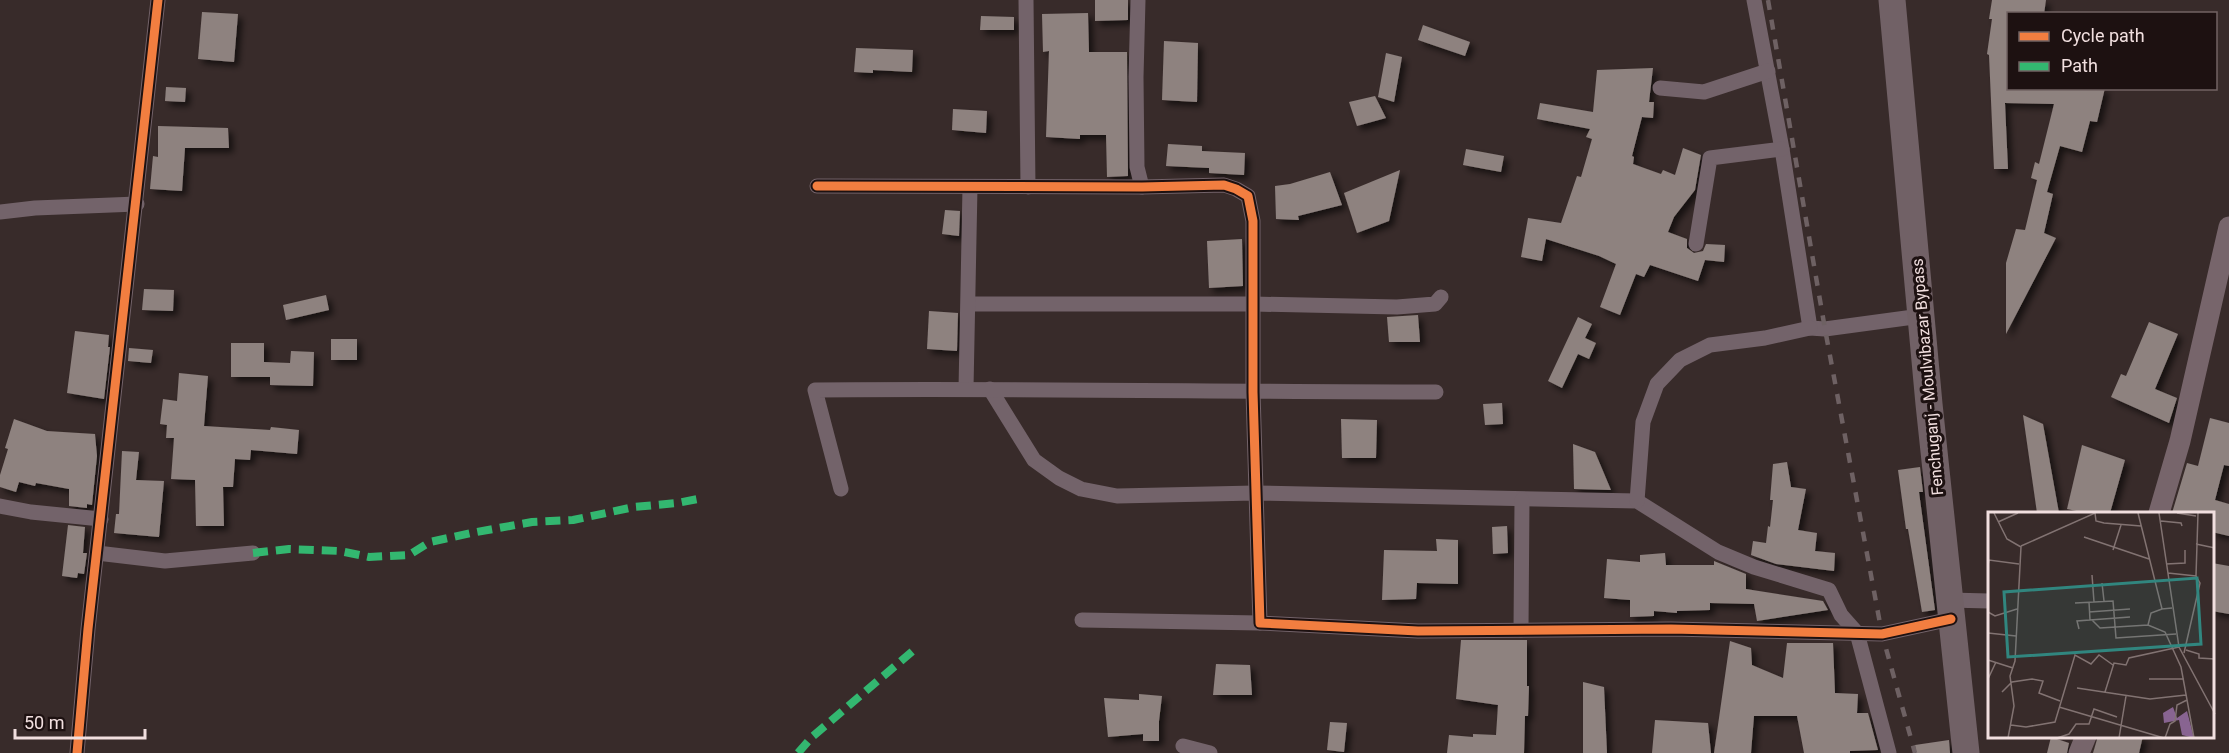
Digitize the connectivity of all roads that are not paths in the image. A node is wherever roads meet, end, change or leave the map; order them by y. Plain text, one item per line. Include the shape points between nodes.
1 (158, 0) edge
2 (1026, 0) edge
3 (1138, 0) edge
4 (1754, 0) edge
5 (1892, 0) edge
6 (1768, 72) junction
7 (1660, 88) dead end
8 (1782, 149) junction
9 (817, 186) dead end
10 (970, 187) junction
11 (1028, 187) junction
12 (1142, 187) junction
13 (137, 204) junction
14 (0, 212) edge
15 (2229, 227) edge
16 (1696, 244) dead end
17 (1441, 297) dead end
18 (969, 304) junction
19 (1254, 304) junction
20 (1921, 316) junction
21 (1810, 328) junction
22 (966, 389) junction
23 (990, 389) junction
24 (1253, 392) junction
25 (1436, 392) dead end
26 (841, 489) dead end
27 (1255, 494) junction
28 (1522, 500) junction
29 (1637, 501) junction
30 (0, 506) edge
31 (2159, 512) edge
32 (101, 519) junction
33 (97, 553) junction
34 (253, 553) dead end
35 (1988, 601) edge
36 (1950, 610) junction
37 (1082, 620) dead end
38 (1260, 623) junction
39 (1521, 630) junction
40 (1857, 633) junction
41 (2084, 738) edge
42 (1183, 746) dead end
43 (77, 753) edge
44 (1210, 753) edge
45 (1889, 753) edge
46 (1966, 753) edge
47 (2079, 753) edge

1 - 13 street
2 - 11 street
3 - 12 street via 1137,156
4 - 6 street
5 - 20 highway, Fenchuganj - Moulvibazar Bypass
6 - 7 street via 1704,92
6 - 8 street
8 - 16 street via 1710,158
8 - 21 street
9 - 10 street
10 - 11 street
10 - 18 street
11 - 12 street
12 - 19 street via 1224,184 1248,196 1253,221
13 - 14 street
13 - 32 street
15 - 31 street via 2180,441
17 - 19 street via 1435,304 1398,307
18 - 19 street
18 - 22 street
19 - 24 street
20 - 21 street
20 - 36 highway, Fenchuganj - Moulvibazar Bypass
21 - 29 street via 1710,345 1680,360 1657,384 1642,422
22 - 23 street
22 - 26 street via 815,390
23 - 24 street
23 - 27 street via 1034,460 1081,489 1117,496
24 - 25 street
24 - 27 street
27 - 28 street
27 - 38 street
28 - 29 street
28 - 39 street
29 - 40 street via 1718,552 1829,590 1841,615
30 - 32 street
32 - 33 street
33 - 34 street via 165,561
33 - 43 street
35 - 36 street
36 - 40 street via 1882,633
36 - 46 highway, Fenchuganj - Moulvibazar Bypass
37 - 38 street
38 - 39 street via 1418,631
39 - 40 street
40 - 45 street
41 - 47 street
42 - 44 street

